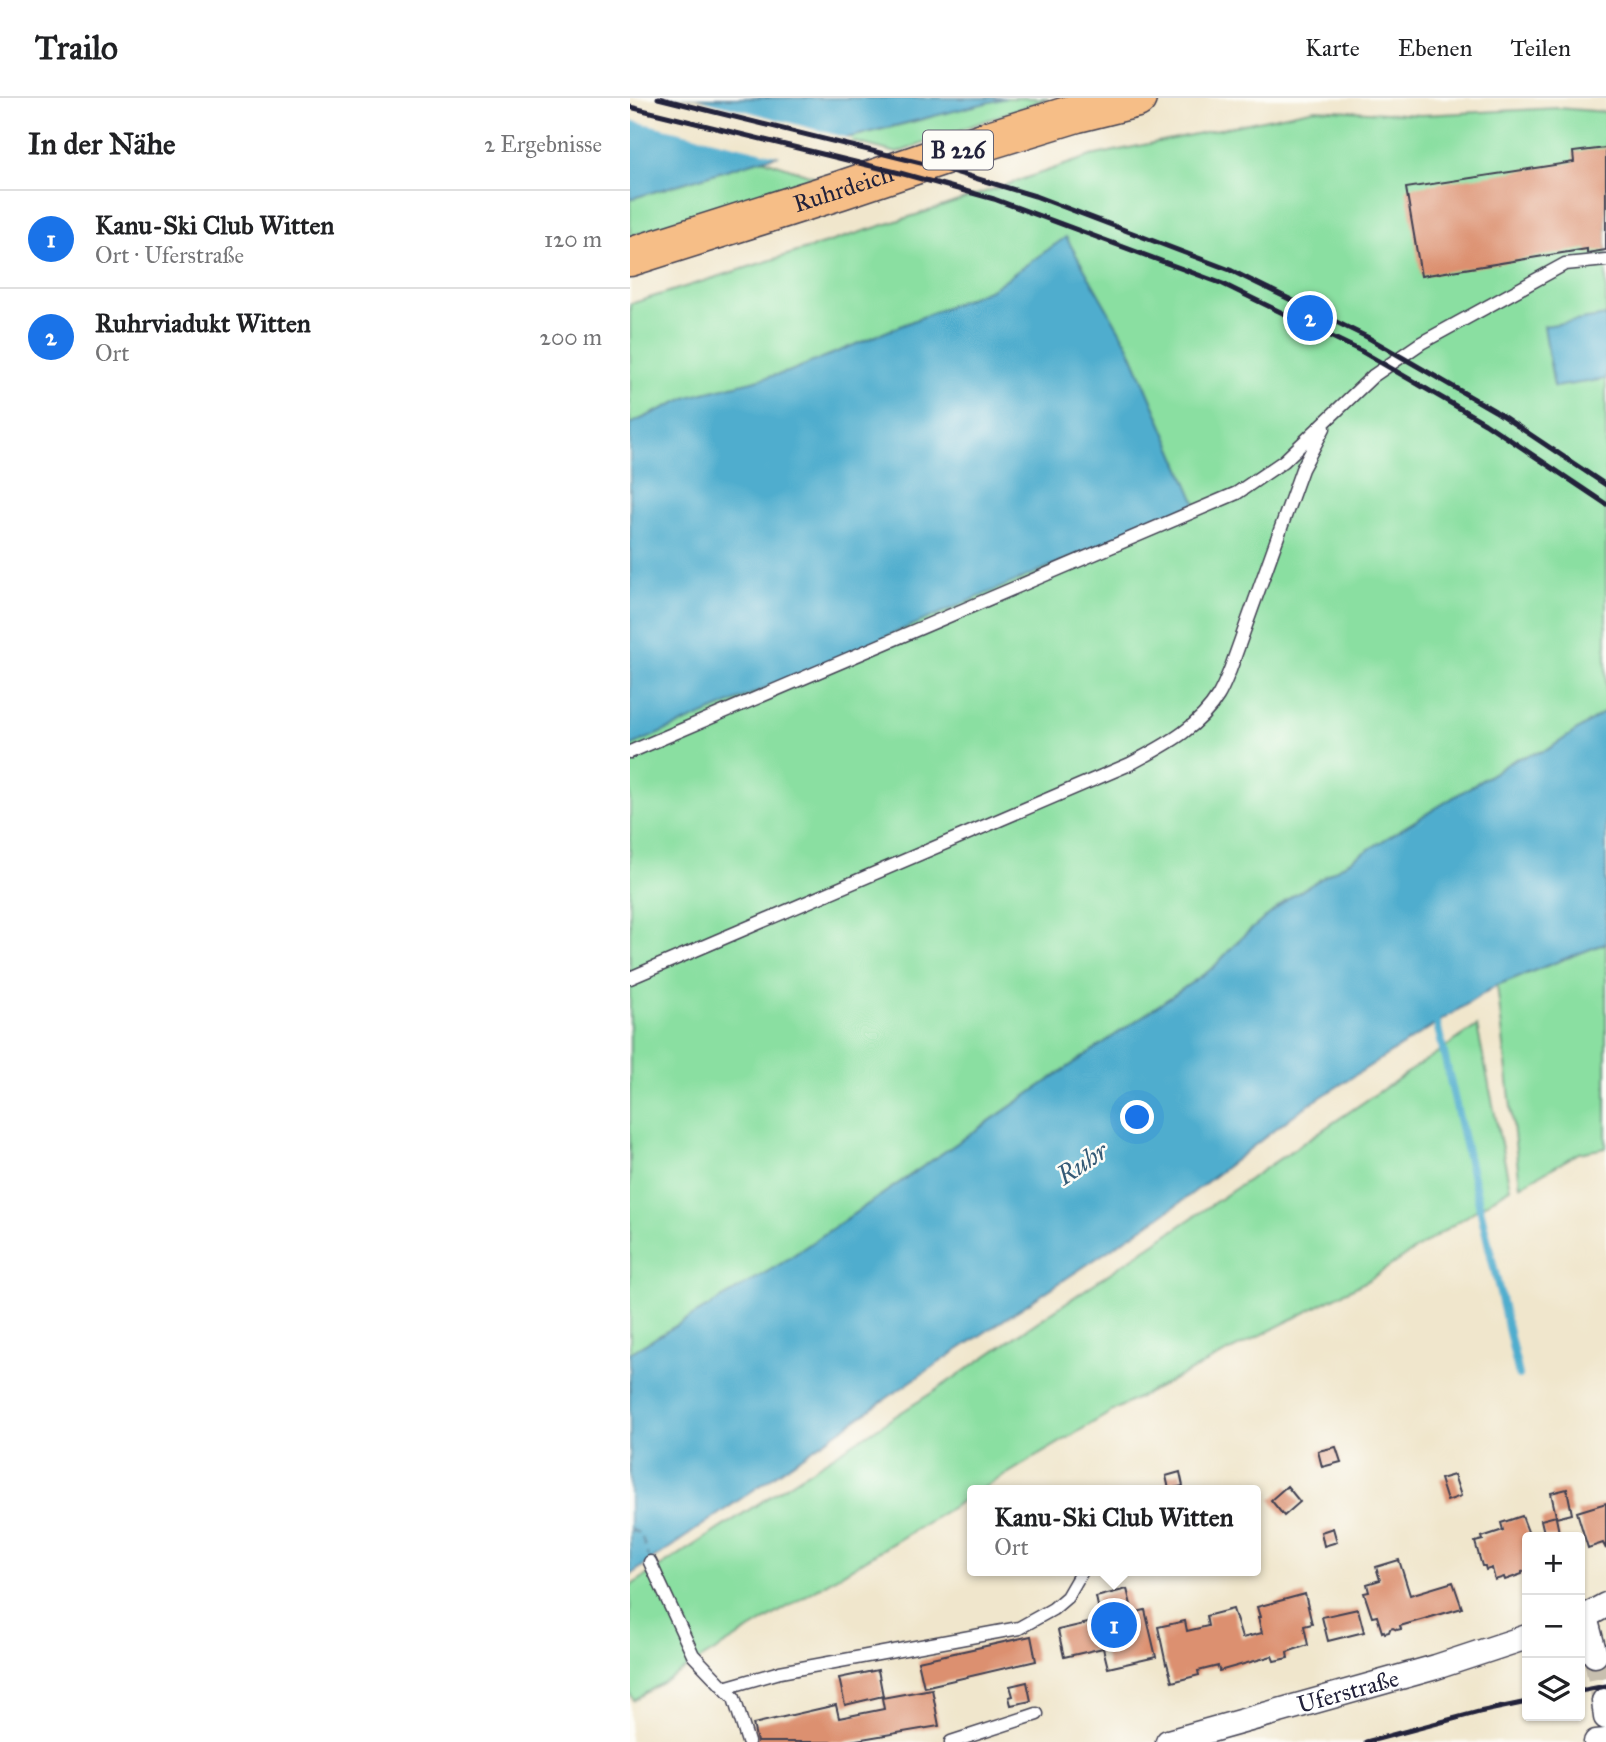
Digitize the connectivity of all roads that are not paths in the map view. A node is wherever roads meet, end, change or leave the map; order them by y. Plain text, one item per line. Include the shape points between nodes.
1 (1137, 98) edge
2 (630, 257) edge
3 (1606, 260) edge
4 (1331, 416) junction
5 (630, 752) edge
6 (630, 978) edge
7 (650, 1562) dead end
8 (1079, 1576) edge
9 (1590, 1614) edge
10 (1522, 1639) edge
11 (1595, 1655) tunnel mouth
12 (724, 1688) junction
13 (1037, 1714) dead end
14 (1606, 1741) edge
15 (748, 1742) edge
16 (951, 1742) edge
17 (1168, 1742) edge
18 (1596, 1742) edge

1 - 2 main road, Ruhrdeich / B 226 via 989,140
3 - 4 lane via 1564,264 1421,343 1373,376
4 - 5 lane via 1284,461 1237,493
4 - 6 lane via 1302,469 1230,670 1218,697 1196,723 1130,764
7 - 12 lane via 693,1655
8 - 12 lane via 1067,1597 1019,1628 780,1672
9 - 11 street
10 - 17 street, Uferstraße
12 - 15 lane via 734,1698
13 - 16 lane
14 - 18 street

